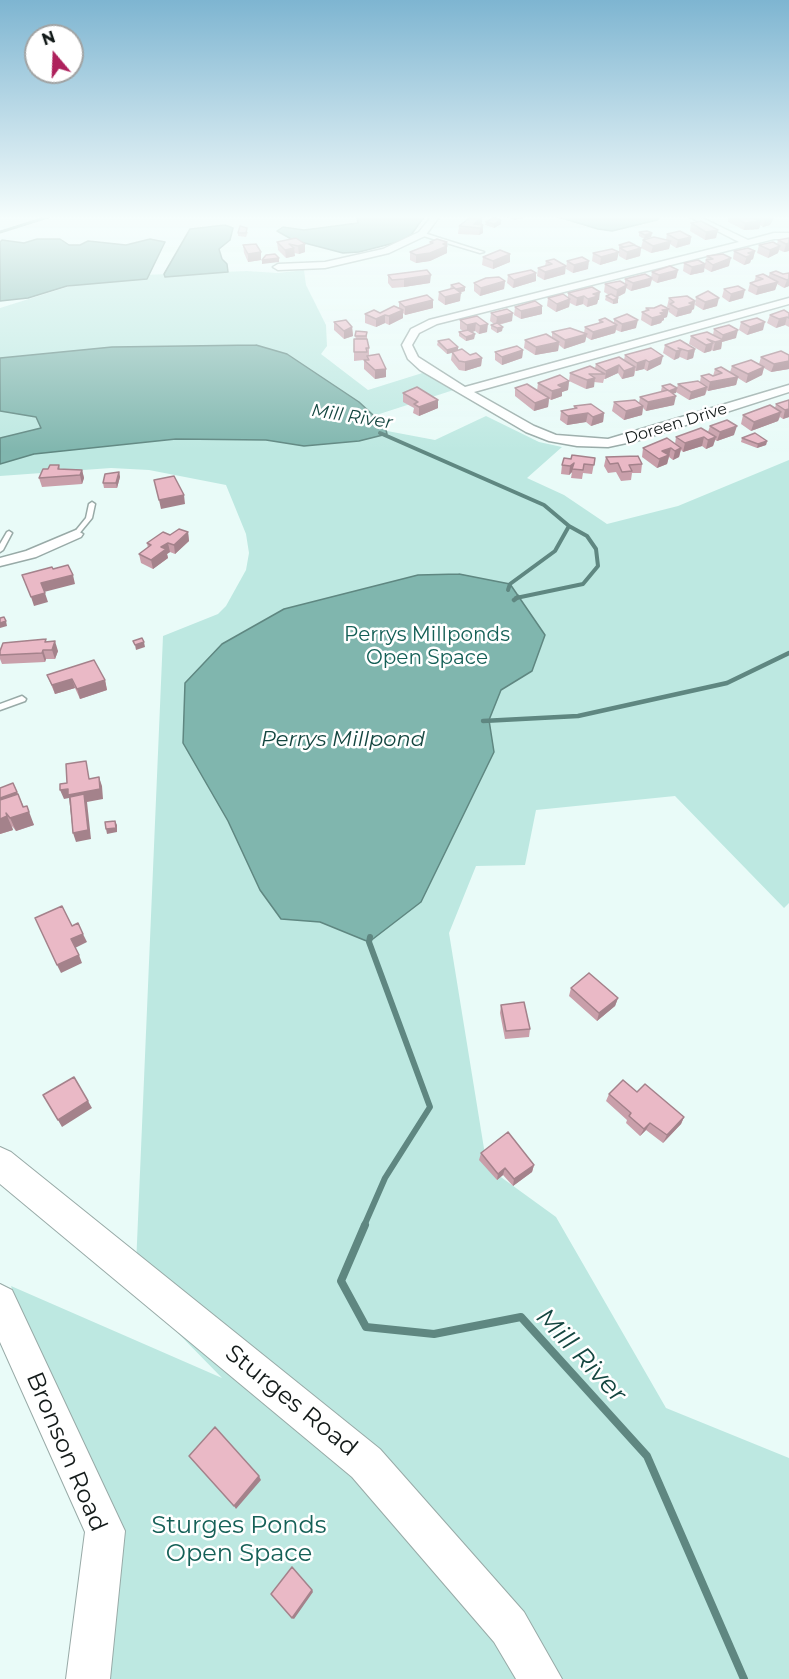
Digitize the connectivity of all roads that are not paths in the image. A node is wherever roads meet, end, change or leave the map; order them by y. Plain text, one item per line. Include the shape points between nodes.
1 (542, 295) edge
2 (787, 303) edge
3 (789, 388) edge
4 (464, 391) junction
5 (92, 504) dead end
6 (9, 533) dead end
7 (76, 534) joint
8 (0, 550) edge
9 (0, 562) edge
10 (22, 699) dead end
11 (0, 707) edge
12 (0, 1163) edge
13 (0, 1302) edge
14 (88, 1679) edge
15 (540, 1679) edge

1 - 4 street, Doreen Drive via 422,326 408,341 410,355 424,368
2 - 4 street
3 - 4 street, Doreen Drive via 632,438 598,443 540,434
5 - 7 lane via 89,518
6 - 8 lane
7 - 9 street via 32,554
10 - 11 lane
12 - 15 main road, Sturges Road via 366,1463 508,1627
13 - 14 main road, Bronson Road via 105,1531

